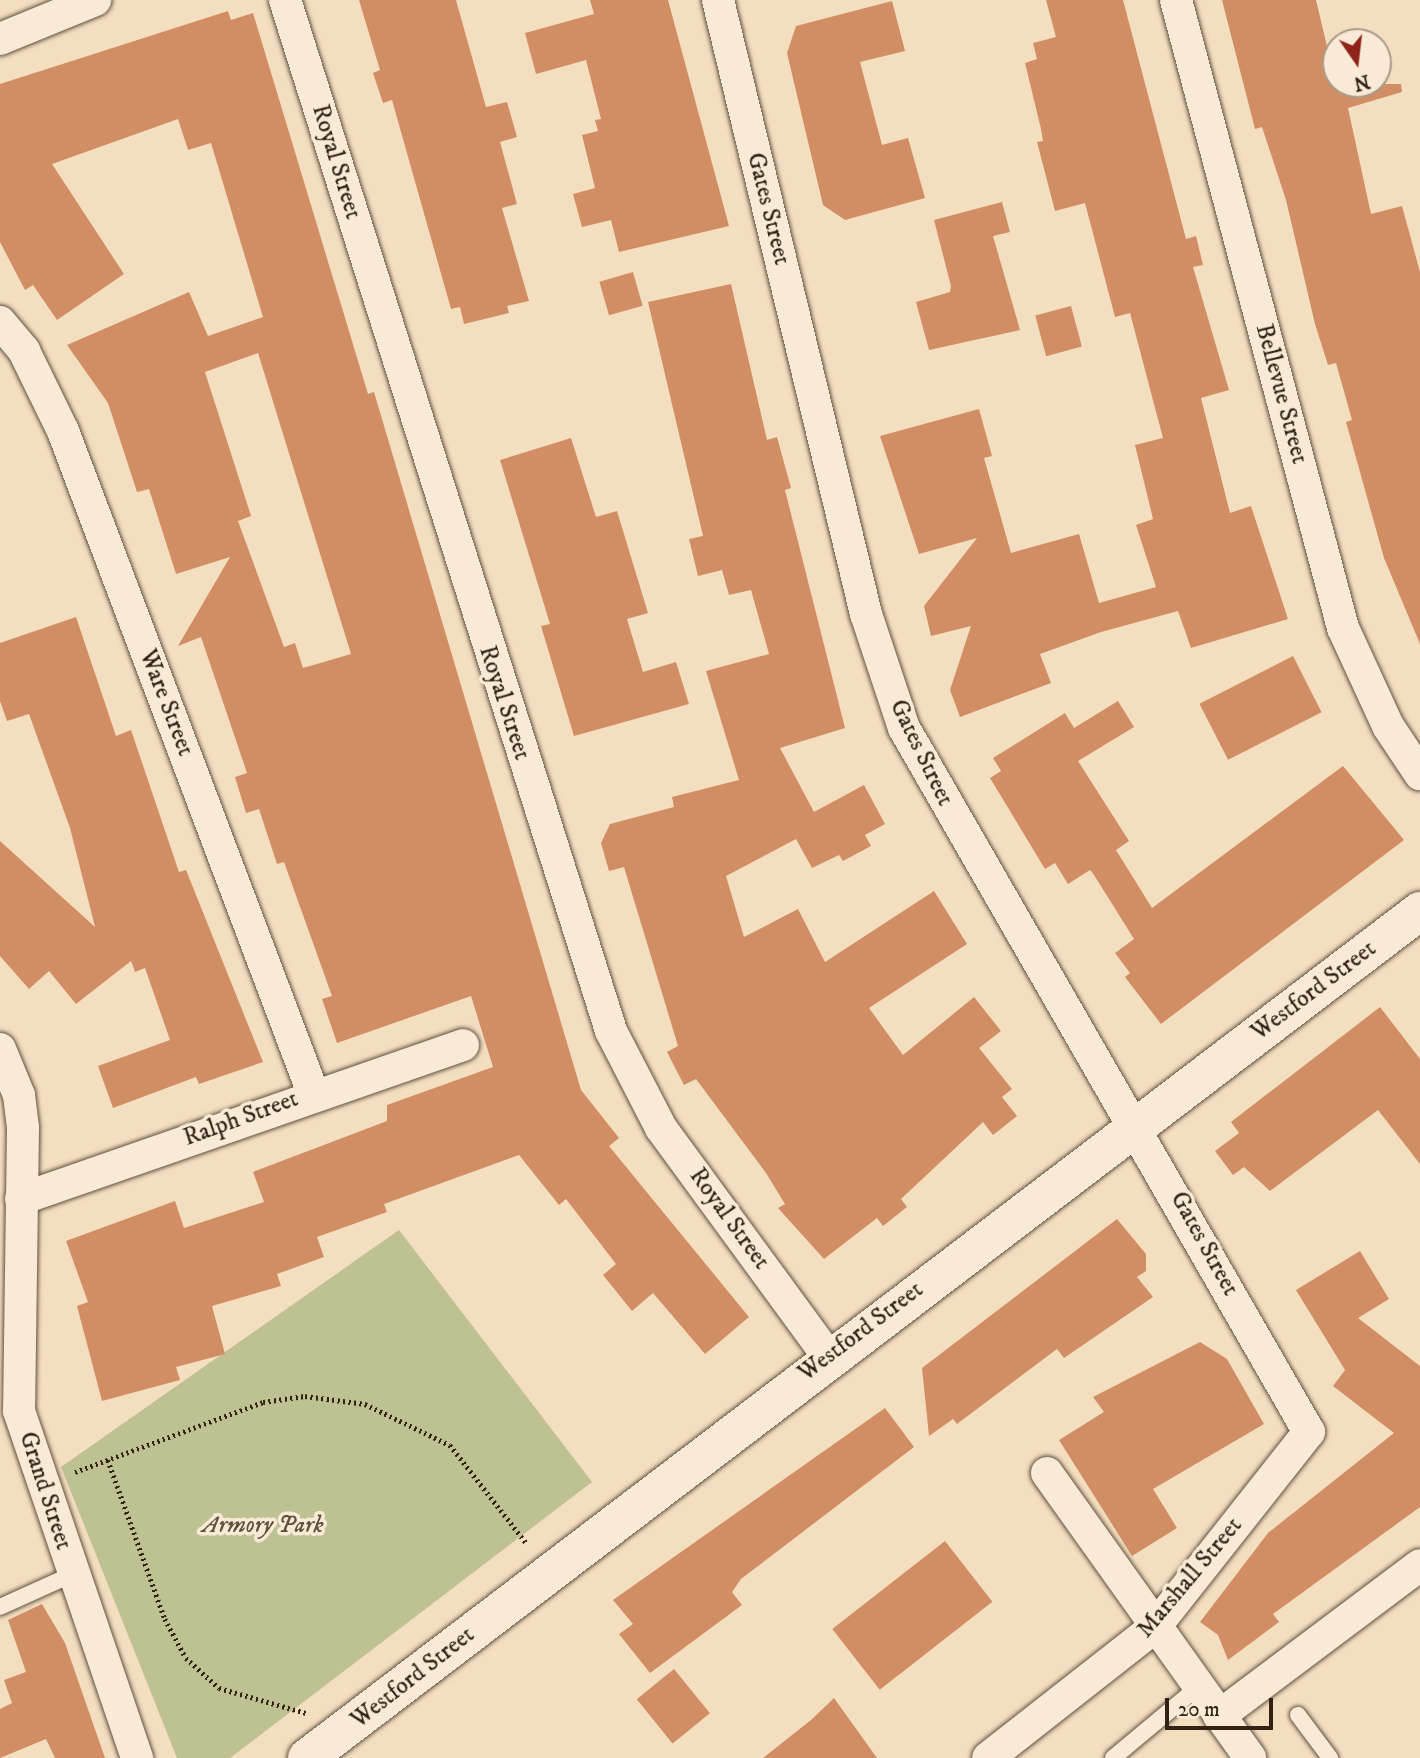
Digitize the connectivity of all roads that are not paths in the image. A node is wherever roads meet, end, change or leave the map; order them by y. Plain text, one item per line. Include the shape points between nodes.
1 (95, 0) edge
2 (285, 0) edge
3 (718, 0) edge
4 (1175, 0) edge
5 (0, 39) edge
6 (0, 322) edge
7 (1420, 774) edge
8 (1420, 911) edge
9 (463, 1045) dead end
10 (0, 1049) edge
11 (313, 1093) junction
12 (1137, 1124) junction
13 (21, 1199) junction
14 (828, 1356) junction
15 (1309, 1432) joint
16 (1048, 1473) dead end
17 (1420, 1565) edge
18 (73, 1574) junction
19 (0, 1607) edge
20 (1155, 1628) junction
21 (1198, 1687) junction
22 (1298, 1715) dead end
23 (1219, 1716) junction
24 (138, 1758) edge
25 (307, 1758) edge
26 (988, 1758) edge
27 (1113, 1758) edge
28 (1250, 1758) edge
29 (1330, 1758) edge

1 - 5 street
2 - 14 street, Royal Street via 611,1031 661,1128
3 - 12 street, Gates Street via 890,691 931,782
4 - 7 street, Bellevue Street via 1343,628 1388,726
6 - 11 street, Ware Street via 24,351 63,431
8 - 12 main road, Westford Street
9 - 11 street, Ralph Street
10 - 13 street, Grand Street via 19,1095
11 - 13 street, Ralph Street
12 - 14 main road, Westford Street
12 - 15 street, Gates Street
13 - 18 street, Grand Street via 19,1410
14 - 25 main road, Westford Street
15 - 20 street, Marshall Street
16 - 20 street
17 - 23 street
18 - 19 lane
18 - 24 street, Grand Street
20 - 21 street
20 - 26 street, Marshall Street
21 - 23 street
21 - 27 lane
22 - 29 lane
23 - 28 street

